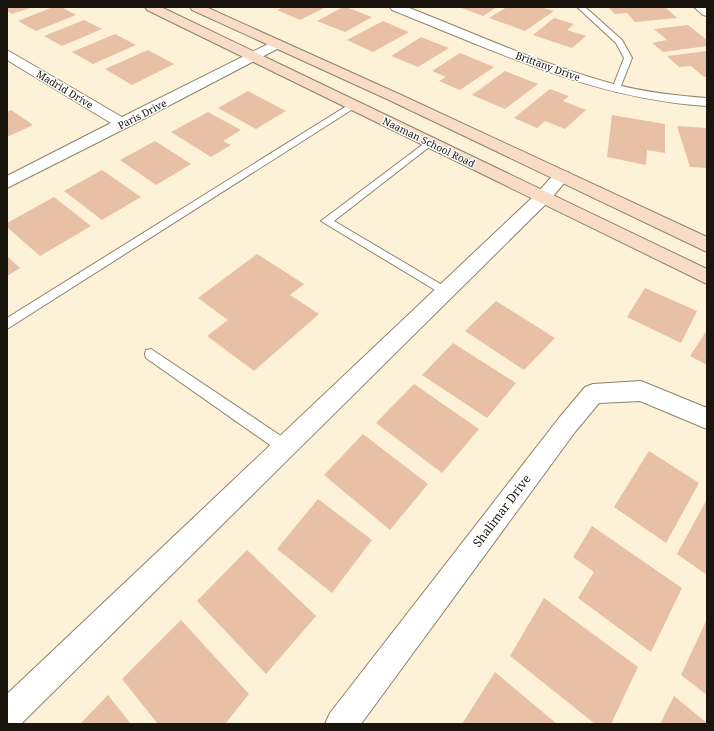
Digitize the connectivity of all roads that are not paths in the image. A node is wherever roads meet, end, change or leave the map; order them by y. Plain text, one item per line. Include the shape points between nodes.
1 (151, 7) edge
2 (196, 7) edge
3 (396, 7) edge
4 (581, 7) edge
5 (700, 7) edge
6 (707, 12) edge
7 (276, 44) junction
8 (7, 54) edge
9 (253, 56) junction
10 (616, 89) junction
11 (707, 102) edge
12 (353, 105) junction
13 (123, 124) junction
14 (430, 142) junction
15 (562, 176) junction
16 (7, 183) edge
17 (543, 197) junction
18 (707, 244) edge
19 (707, 277) edge
20 (445, 292) junction
21 (7, 324) edge
22 (151, 354) dead end
23 (707, 419) edge
24 (285, 447) junction
25 (7, 716) edge
26 (341, 724) edge

1 - 9 main road, Naaman School Road
2 - 7 main road
3 - 10 street, Brittany Drive via 566,74
4 - 10 lane via 619,42 628,58
5 - 6 street
7 - 9 street, Paris Drive
7 - 15 main road
8 - 13 street, Madrid Drive
9 - 12 main road, Naaman School Road
9 - 13 street, Paris Drive
10 - 11 street, Brittany Drive via 676,100
12 - 14 main road, Naaman School Road
12 - 21 lane
13 - 16 street, Paris Drive
14 - 17 main road, Naaman School Road
14 - 20 lane via 326,221
15 - 17 street
15 - 18 main road
17 - 19 main road, Naaman School Road
17 - 20 street
20 - 24 street
22 - 24 lane
23 - 26 street, Shalimar Drive via 641,391 593,394
24 - 25 street

